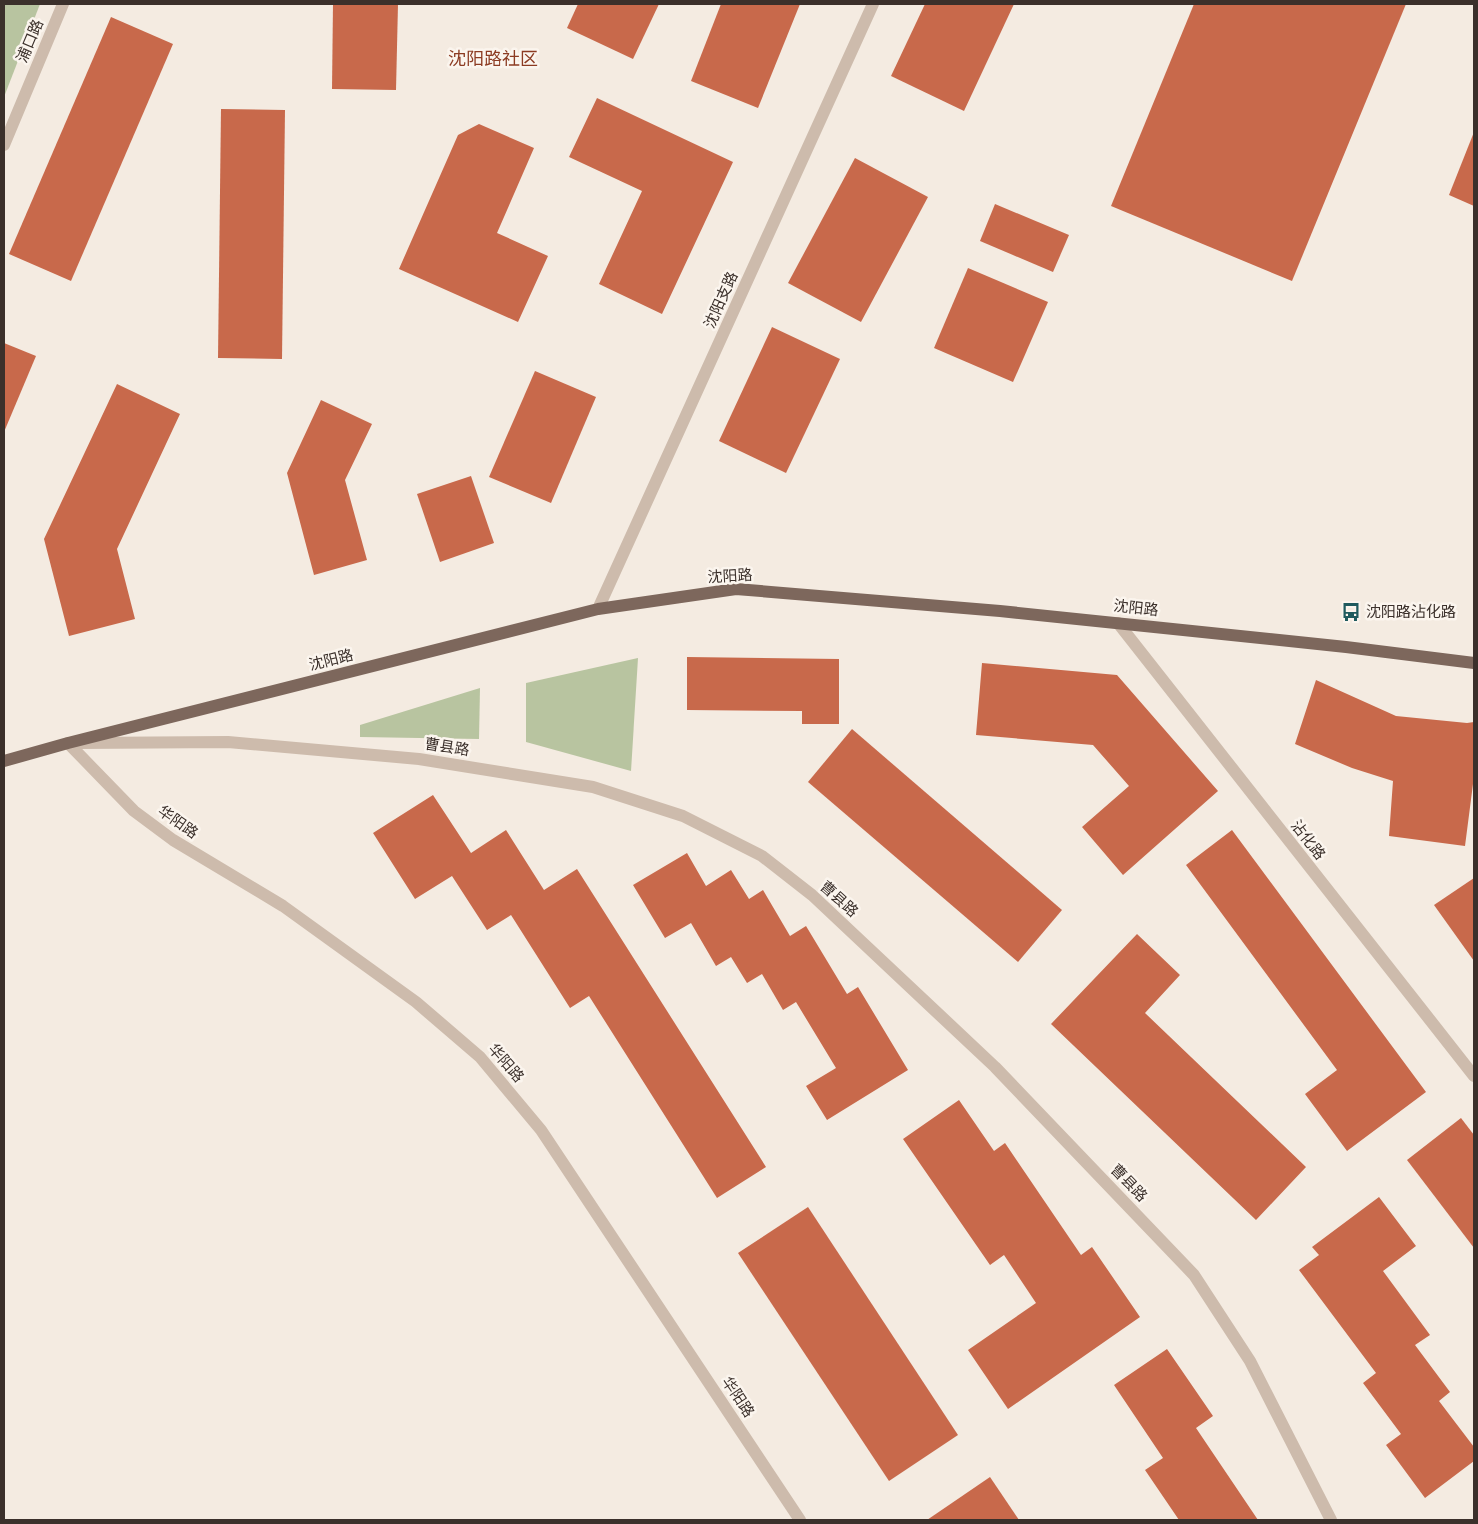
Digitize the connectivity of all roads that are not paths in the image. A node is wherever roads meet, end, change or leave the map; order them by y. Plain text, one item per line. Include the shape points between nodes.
1 (63, 4) edge
2 (873, 4) edge
3 (4, 145) edge
4 (598, 609) junction
5 (1118, 623) junction
6 (1474, 663) edge
7 (68, 743) junction
8 (4, 761) edge
9 (1474, 1076) edge
10 (800, 1520) edge
11 (1331, 1520) edge

1 - 3 street, 浦口路
2 - 4 street, 沈阳支路
4 - 5 main road, 沈阳路 via 736,589
4 - 7 main road, 沈阳路
5 - 6 main road, 沈阳路
5 - 9 street, 沾化路
7 - 8 main road, 沈阳路
7 - 10 street, 华阳路 via 134,811 173,840 283,906 416,1002 480,1057 541,1130
7 - 11 street, 曹县路 via 228,742 419,759 593,787 684,816 762,856 812,895 995,1067 1194,1275 1250,1361

